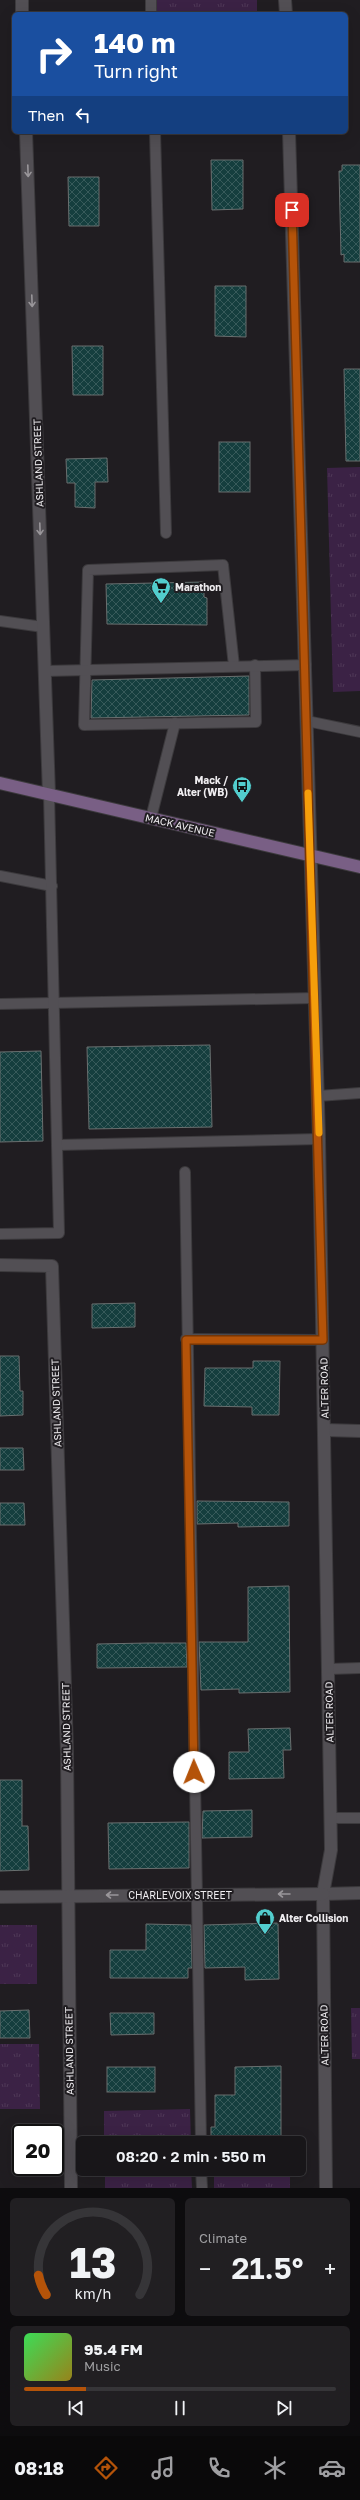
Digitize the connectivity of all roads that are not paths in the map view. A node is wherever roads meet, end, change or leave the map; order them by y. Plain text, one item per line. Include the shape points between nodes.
1 (22, 0) edge
2 (151, 0) edge
3 (285, 0) edge
4 (22, 12) edge
5 (151, 12) edge
6 (286, 12) edge
7 (26, 134) edge
8 (154, 134) edge
9 (289, 134) edge
10 (166, 533) dead end
11 (0, 621) edge
12 (43, 627) junction
13 (306, 664) junction
14 (255, 665) junction
15 (234, 666) junction
16 (85, 670) junction
17 (45, 671) junction
18 (307, 721) junction
19 (175, 723) junction
20 (360, 732) edge
21 (0, 783) edge
22 (49, 794) junction
23 (151, 818) junction
24 (309, 856) junction
25 (360, 867) edge
26 (0, 876) edge
27 (52, 886) junction
28 (315, 998) junction
29 (54, 1003) junction
30 (0, 1004) edge
31 (360, 1093) edge
32 (318, 1096) junction
33 (319, 1139) junction
34 (57, 1145) junction
35 (185, 1172) dead end
36 (0, 1234) edge
37 (0, 1265) edge
38 (186, 1340) junction
39 (323, 1340) junction
40 (325, 1430) junction
41 (360, 1431) edge
42 (360, 1668) edge
43 (328, 1669) junction
44 (331, 1818) junction
45 (360, 1818) edge
46 (323, 1894) junction
47 (360, 1894) edge
48 (67, 1895) junction
49 (196, 1895) junction
50 (0, 1897) edge
51 (201, 2136) edge
52 (201, 2176) edge
53 (71, 2188) edge
54 (202, 2188) edge
55 (326, 2188) edge

1 - 4 street
2 - 5 lane
3 - 6 street
7 -> 12 street, ASHLAND STREET
8 - 10 lane
9 - 13 street, ALTER ROAD
11 - 12 lane
12 - 17 street, ASHLAND STREET
13 - 14 lane
13 - 18 street, ALTER ROAD
14 - 15 lane
14 - 19 lane via 256,722
15 - 16 lane
15 - 16 lane via 223,564 88,570
16 - 17 lane
16 - 19 lane via 84,724
17 - 22 street, ASHLAND STREET
18 - 20 lane
18 - 24 street, ALTER ROAD
19 - 23 lane
21 - 22 main road, MACK AVENUE
22 - 23 main road, MACK AVENUE
22 - 27 lane
23 - 24 main road, MACK AVENUE
24 - 25 main road, MACK AVENUE
24 - 28 street, ALTER ROAD
26 - 27 lane
27 - 29 lane
28 - 29 lane
28 - 32 street, ALTER ROAD
29 - 30 lane
29 - 34 lane
31 - 32 lane
32 - 33 street, ALTER ROAD
33 - 34 lane
33 - 39 street, ALTER ROAD
34 - 36 lane via 59,1233
35 - 38 lane
37 - 48 street, ASHLAND STREET via 52,1266 67,1752
38 - 39 lane
38 - 49 lane
39 - 40 street, ALTER ROAD
40 - 41 street
40 - 43 street, ALTER ROAD
42 - 43 lane
43 - 44 street, ALTER ROAD
44 - 45 lane
44 - 46 street, ALTER ROAD via 332,1850
46 - 47 street, CHARLEVOIX STREET
46 -> 49 street, CHARLEVOIX STREET
46 - 55 street, ALTER ROAD
49 -> 48 street, CHARLEVOIX STREET
48 - 50 street, CHARLEVOIX STREET
48 - 53 street, ASHLAND STREET
49 - 51 lane
52 - 54 lane

